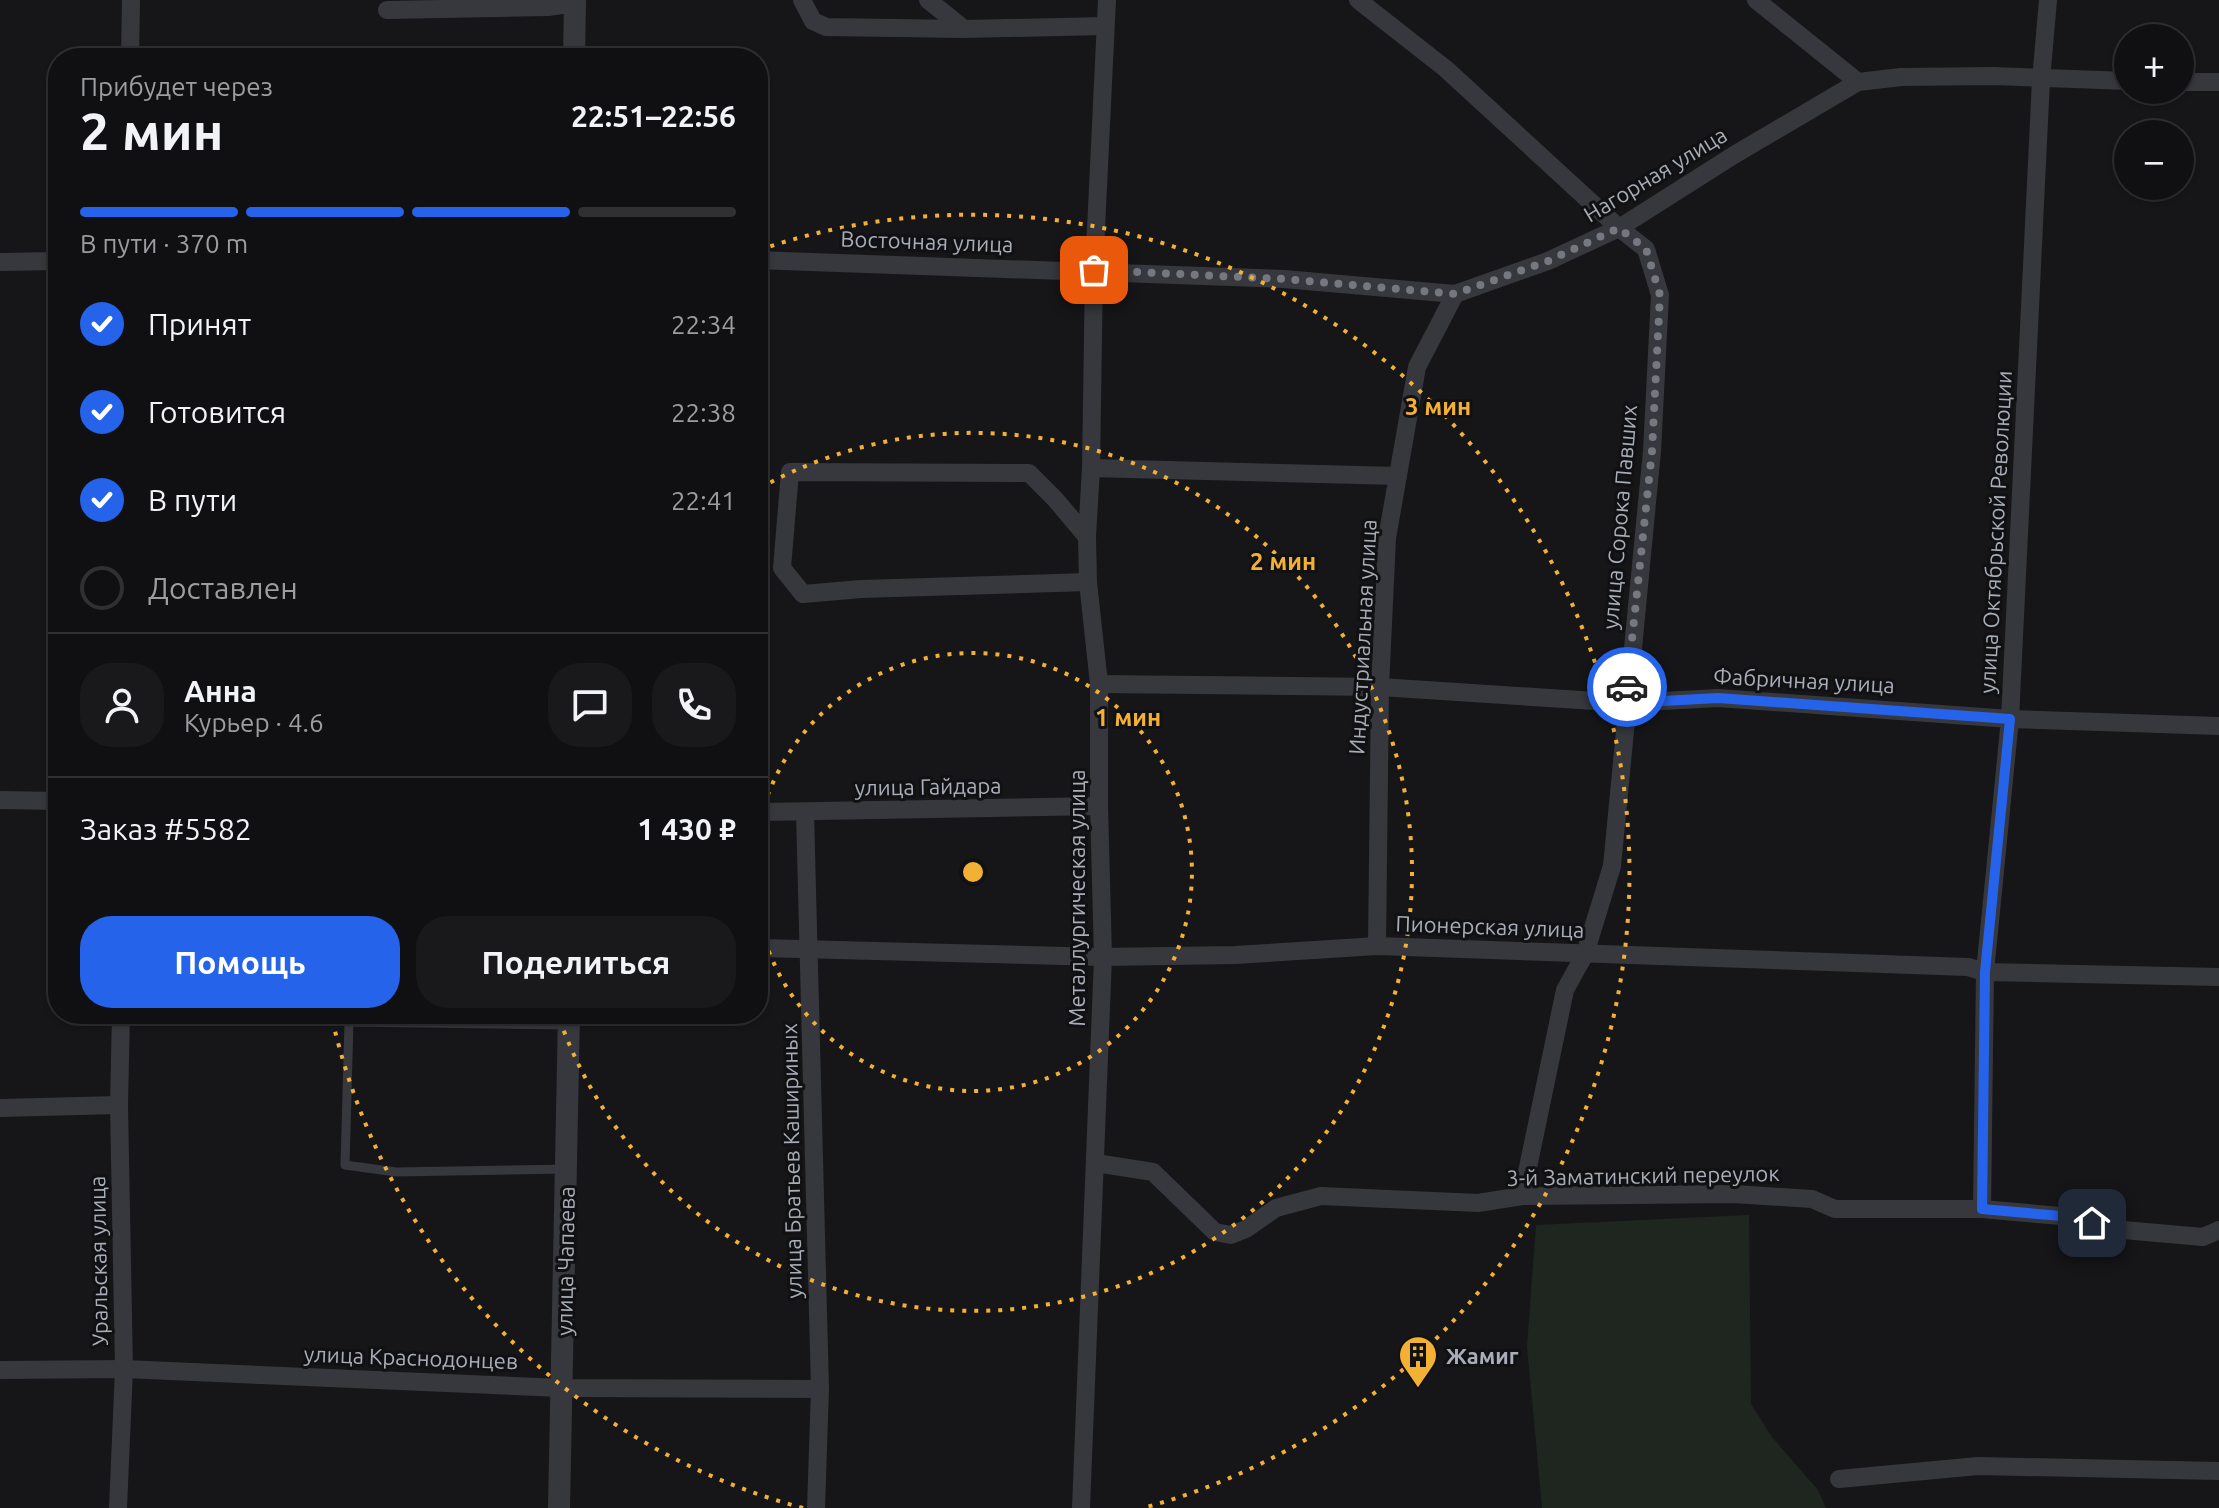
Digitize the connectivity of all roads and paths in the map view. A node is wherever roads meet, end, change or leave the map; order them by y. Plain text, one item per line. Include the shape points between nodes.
1 (131, 0) edge
2 (802, 0) edge
3 (928, 0) edge
4 (1107, 0) edge
5 (1358, 0) edge
6 (1756, 0) edge
7 (2048, 0) edge
8 (575, 2) edge
9 (545, 4) edge
10 (387, 10) dead end
11 (1105, 26) junction
12 (964, 29) junction
13 (130, 48) edge
14 (574, 48) edge
15 (2041, 80) junction
16 (2114, 81) edge
17 (1858, 82) junction
18 (2194, 82) edge
19 (2219, 82) edge
20 (1619, 228) junction
21 (768, 260) edge
22 (48, 261) edge
23 (0, 262) edge
24 (1094, 270) junction
25 (1455, 294) junction
26 (1091, 468) junction
27 (1398, 476) junction
28 (1087, 537) junction
29 (1088, 582) junction
30 (1099, 684) junction
31 (1380, 687) junction
32 (1626, 703) junction
33 (2010, 719) junction
34 (2219, 726) edge
35 (0, 800) edge
36 (48, 801) edge
37 (1099, 806) junction
38 (768, 812) edge
39 (805, 813) junction
40 (1377, 946) junction
41 (768, 949) edge
42 (810, 951) junction
43 (1585, 954) junction
44 (1103, 957) junction
45 (1985, 972) junction
46 (2219, 977) edge
47 (121, 1024) edge
48 (349, 1024) edge
49 (568, 1024) edge
50 (119, 1105) junction
51 (0, 1108) edge
52 (1096, 1163) junction
53 (567, 1169) junction
54 (1522, 1196) junction
55 (1982, 1209) junction
56 (2219, 1230) edge
57 (124, 1369) junction
58 (0, 1370) edge
59 (562, 1388) junction
60 (820, 1389) junction
61 (2219, 1471) edge
62 (1839, 1479) dead end
63 (118, 1508) edge
64 (559, 1508) edge
65 (816, 1508) edge
66 (1081, 1508) edge

1 - 13 street
2 - 12 street via 813,21 826,27
3 - 12 street
4 - 11 street, Металлургическая улица
5 - 20 street, улица Сорока Павших via 1446,69
6 - 17 street
7 - 15 street, улица Октябрьской Революции
8 - 9 street
8 - 14 street
9 - 10 street
11 - 12 street
11 - 24 street, Металлургическая улица
15 - 16 street, Нагорная улица
15 - 17 street, Нагорная улица via 1901,77
15 - 33 street, улица Октябрьской Революции
17 - 20 street, Нагорная улица
18 - 19 street
20 - 25 street, Нагорная улица via 1548,261
20 - 32 street, улица Сорока Павших via 1646,249 1660,295 1652,451
21 - 24 street, Восточная улица
22 - 23 street
24 - 25 street, Нагорная улица
24 - 26 street, Металлургическая улица
25 - 27 street, Индустриальная улица via 1417,367
26 - 27 street
26 - 28 street, Металлургическая улица
27 - 31 street, Индустриальная улица via 1387,538
28 - 29 street, Металлургическая улица
28 - 29 street via 1029,473 790,472 782,568 803,594
29 - 30 street, Металлургическая улица
30 - 31 street, Фабричная улица
30 - 37 street, Металлургическая улица
31 - 32 street, Фабричная улица
31 - 40 street, Индустриальная улица
32 - 33 street, Фабричная улица via 1718,698
32 - 43 street, улица Сорока Павших via 1612,866
33 - 34 street, Фабричная улица
33 - 45 street, улица Октябрьской Революции
35 - 36 street
37 - 39 street, улица Гайдара
37 - 44 street, Металлургическая улица
38 - 39 street, улица Гайдара
39 - 42 street, улица Братьев Кашириных
40 - 43 street, Пионерская улица
40 - 44 street, Пионерская улица
41 - 42 street, Пионерская улица
42 - 44 street, Пионерская улица
42 - 60 street, улица Братьев Кашириных
43 - 45 street, Пионерская улица via 1968,967
43 - 54 street, улица Сорока Павших via 1565,990
44 - 52 street, Металлургическая улица
45 - 46 street, Пионерская улица
45 - 55 street, улица Октябрьской Революции
47 - 50 street, Уральская улица
48 - 53 lane via 345,1165 396,1172
49 - 53 street, улица Чапаева
50 - 51 street
50 - 57 street, Уральская улица
52 - 54 street, 3-й Заматинский переулок via 1153,1172 1215,1232 1231,1235 1276,1208 1321,1196 1478,1203
52 - 66 street, Металлургическая улица
53 - 59 street, улица Чапаева
54 - 55 street, 3-й Заматинский переулок via 1734,1194 1812,1199 1835,1209
55 - 56 street, 3-й Заматинский переулок via 2061,1216 2123,1230 2203,1237
57 - 58 street, улица Краснодонцев
57 - 59 street, улица Краснодонцев
57 - 63 street, Уральская улица
59 - 60 street, улица Краснодонцев
59 - 64 street, улица Чапаева
60 - 65 street, улица Братьев Кашириных
61 - 62 street via 1978,1466

